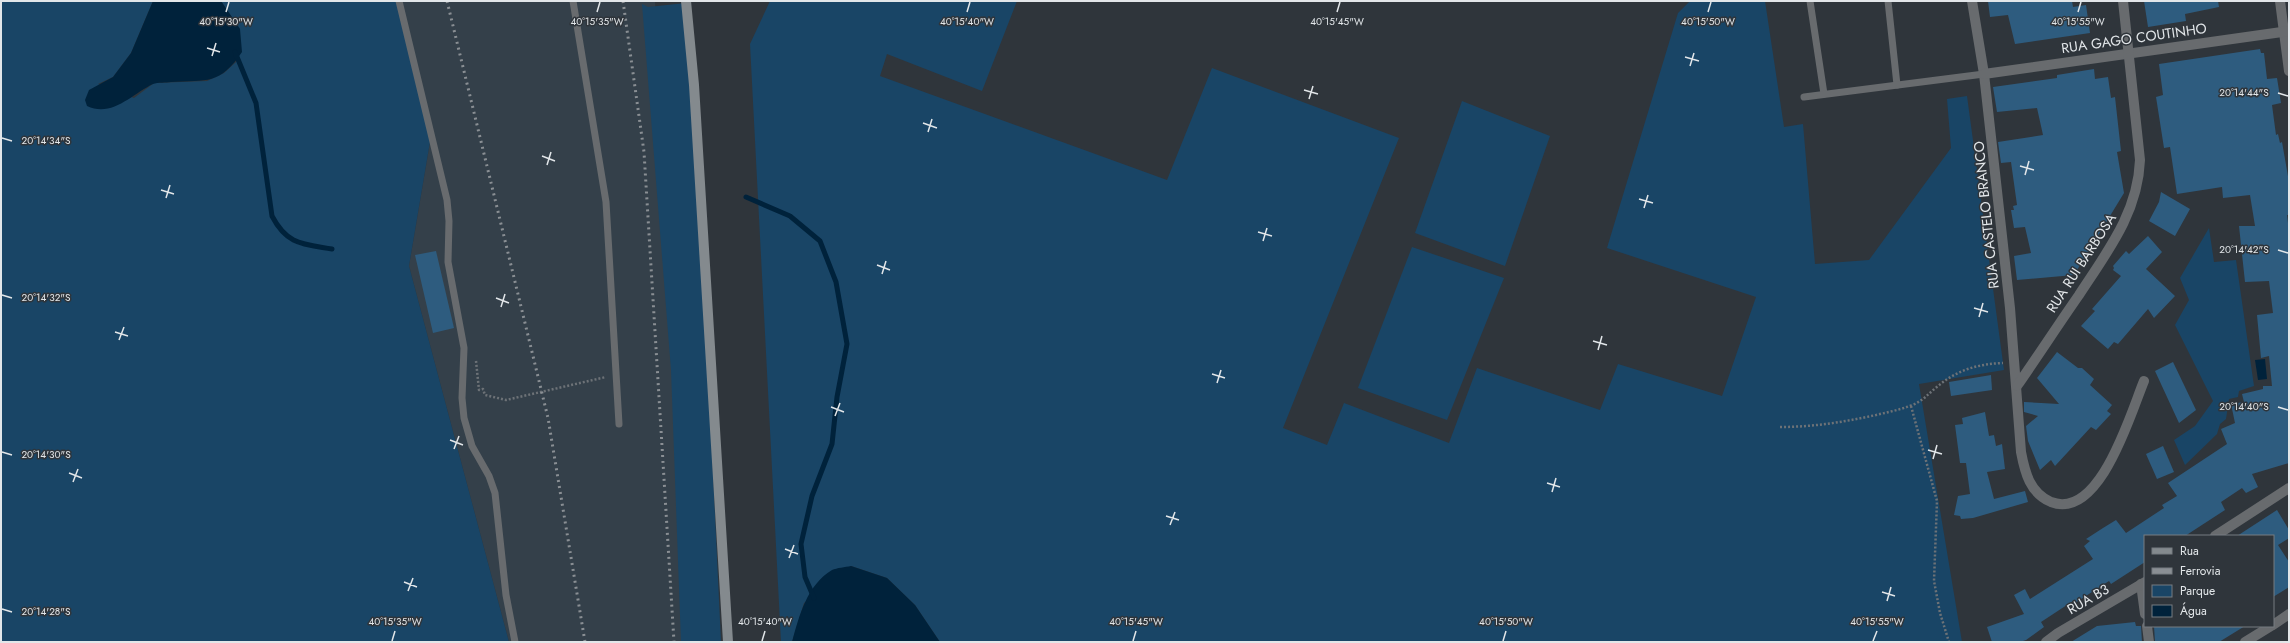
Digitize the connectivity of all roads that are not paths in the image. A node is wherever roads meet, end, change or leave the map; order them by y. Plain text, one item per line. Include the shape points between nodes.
1 (399, 1) edge
2 (573, 1) edge
3 (686, 1) edge
4 (1810, 1) edge
5 (1888, 1) edge
6 (1972, 1) edge
7 (2123, 1) edge
8 (2280, 1) edge
9 (2286, 31) edge
10 (2129, 52) junction
11 (2289, 71) edge
12 (1984, 74) junction
13 (1897, 85) junction
14 (1824, 94) junction
15 (1804, 97) dead end
16 (2144, 381) dead end
17 (2017, 386) junction
18 (619, 424) dead end
19 (2289, 488) edge
20 (2217, 535) edge
21 (2143, 583) edge
22 (2144, 598) edge
23 (2289, 614) edge
24 (2274, 624) edge
25 (2147, 627) edge
26 (2269, 627) edge
27 (2251, 640) edge
28 (515, 642) edge
29 (728, 642) edge
30 (2046, 642) edge
31 (2149, 642) edge

1 - 28 lane via 447,200 448,262 464,348 464,418 472,446 489,476 495,493 506,595
2 - 18 lane via 606,196
3 - 29 street via 694,85
4 - 14 lane
5 - 13 lane
6 - 12 street, RUA CASTELO BRANCO
7 - 10 street, RUA RUI BARBOSA
8 - 9 street
9 - 10 street, RUA GAGO COUTINHO
9 - 11 street
10 - 12 street, RUA GAGO COUTINHO
10 - 17 street, RUA RUI BARBOSA via 2140,160 2140,180 2134,199 2118,236
12 - 13 lane
12 - 17 street, RUA CASTELO BRANCO
13 - 14 lane
14 - 15 lane
16 - 17 street, RUA CASTELO BRANCO via 2120,442 2105,470 2089,492 2072,502 2055,504 2033,490 2024,470 2018,426
19 - 20 street
21 - 22 street
21 - 30 street, RUA B3
23 - 24 street
25 - 31 street
26 - 27 street

